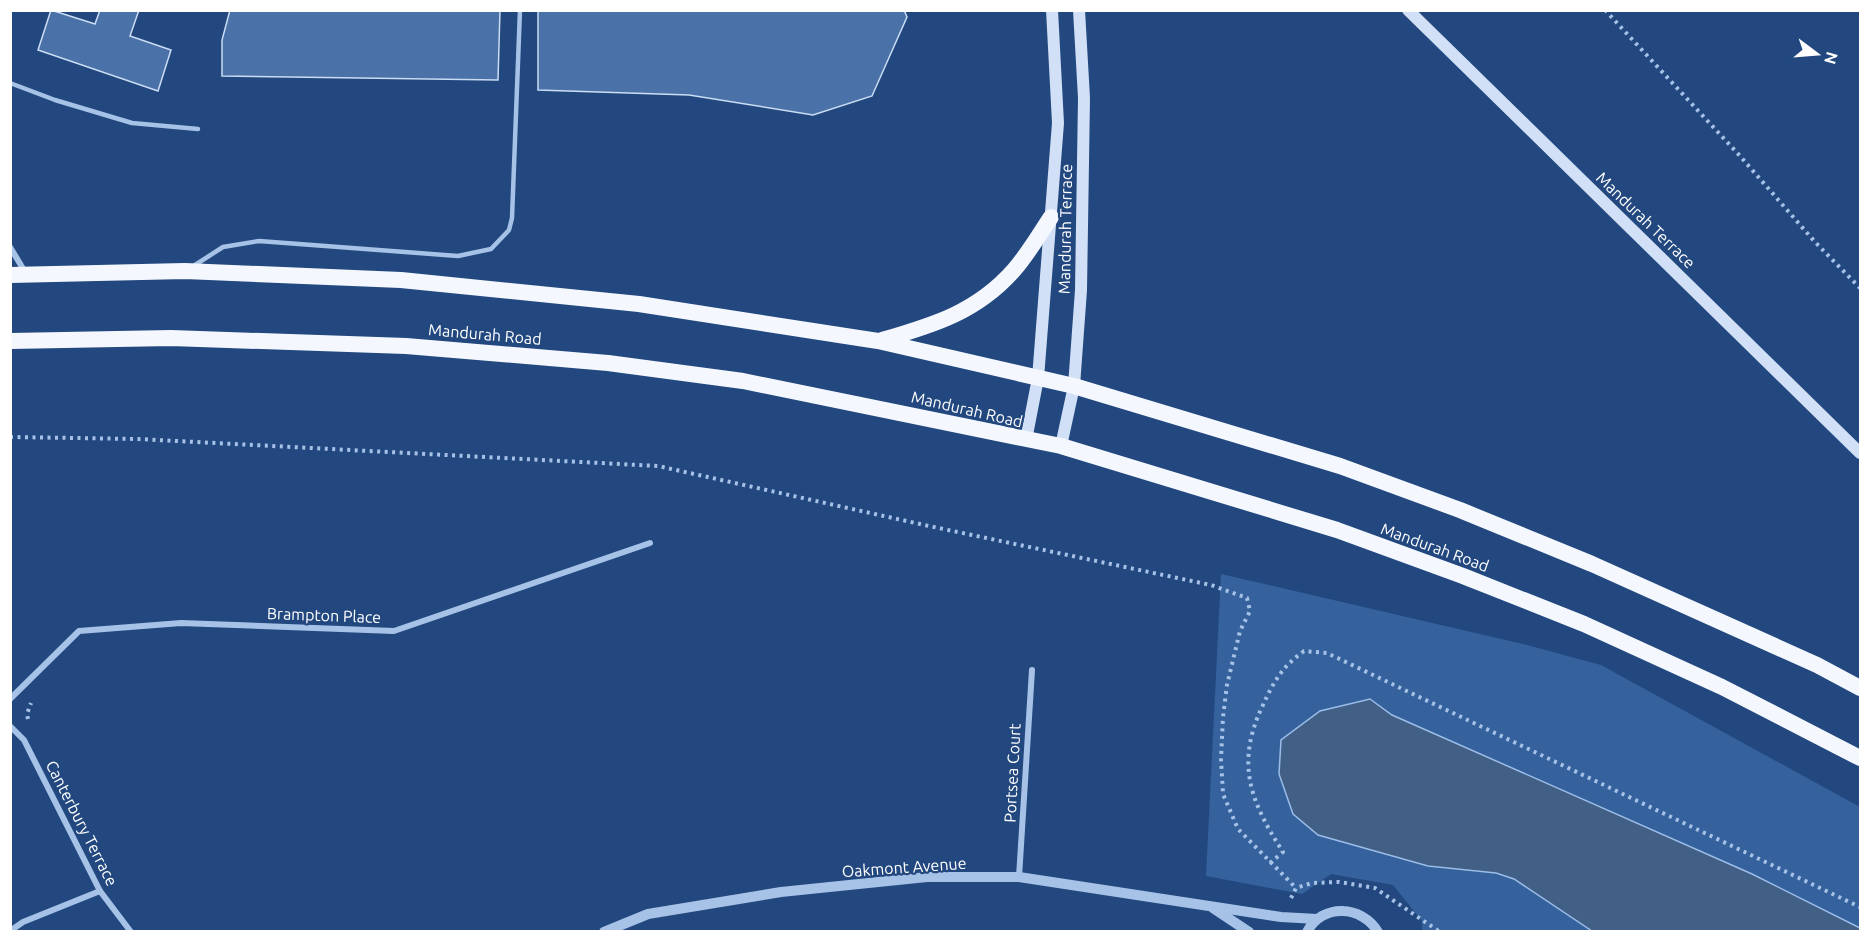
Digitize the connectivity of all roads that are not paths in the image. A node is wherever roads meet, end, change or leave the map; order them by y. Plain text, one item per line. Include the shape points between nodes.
1 (520, 10) edge
2 (1052, 10) edge
3 (1080, 10) edge
4 (1408, 10) edge
5 (10, 83) edge
6 (198, 129) dead end
7 (1052, 217) junction
8 (10, 247) edge
9 (185, 272) junction
10 (18, 274) edge
11 (10, 341) edge
12 (878, 341) junction
13 (1038, 378) junction
14 (1074, 386) junction
15 (1026, 440) junction
16 (1061, 446) junction
17 (1860, 453) edge
18 (650, 543) dead end
19 (1032, 670) dead end
20 (1860, 688) edge
21 (10, 699) edge
22 (10, 726) edge
23 (1860, 758) edge
24 (1019, 877) junction
25 (100, 891) junction
26 (1210, 906) junction
27 (1317, 919) junction
28 (10, 931) edge
29 (130, 932) edge
30 (604, 932) edge
31 (1249, 932) edge
32 (1307, 932) edge
33 (1378, 932) edge

1 - 9 lane via 512,218 509,230 491,249 458,256 259,241 223,246
2 - 7 main road, Mandurah Terrace via 1058,123
3 - 14 main road, Mandurah Terrace via 1084,98 1081,290
4 - 17 main road, Mandurah Terrace
5 - 6 lane via 132,123
7 - 12 highway via 1015,268 974,304 952,317
7 - 13 main road, Mandurah Terrace
8 - 10 street
9 - 10 highway
9 - 12 highway via 401,280 639,304
11 - 15 highway, Mandurah Road via 171,338 382,345 608,363 754,383
12 - 13 highway
13 - 14 highway
13 - 15 main road, Mandurah Terrace
14 - 16 main road, Mandurah Terrace
14 - 20 highway via 1340,466 1460,510 1592,564
15 - 16 highway, Mandurah Road
16 - 23 highway, Mandurah Road via 1337,530 1463,576 1584,624 1722,687
18 - 21 street, Brampton Place via 394,631 181,622 79,631
19 - 24 street, Portsea Court
22 - 25 street, Canterbury Terrace via 24,740
24 - 26 street, Oakmont Avenue
24 - 30 street, Oakmont Avenue via 927,877 781,892 648,914
25 - 28 street
25 - 29 street, Canterbury Terrace
26 - 27 street, Oakmont Avenue
26 - 31 street, Oakmont Avenue
27 - 32 street
27 - 33 street via 1348,910 1364,916

